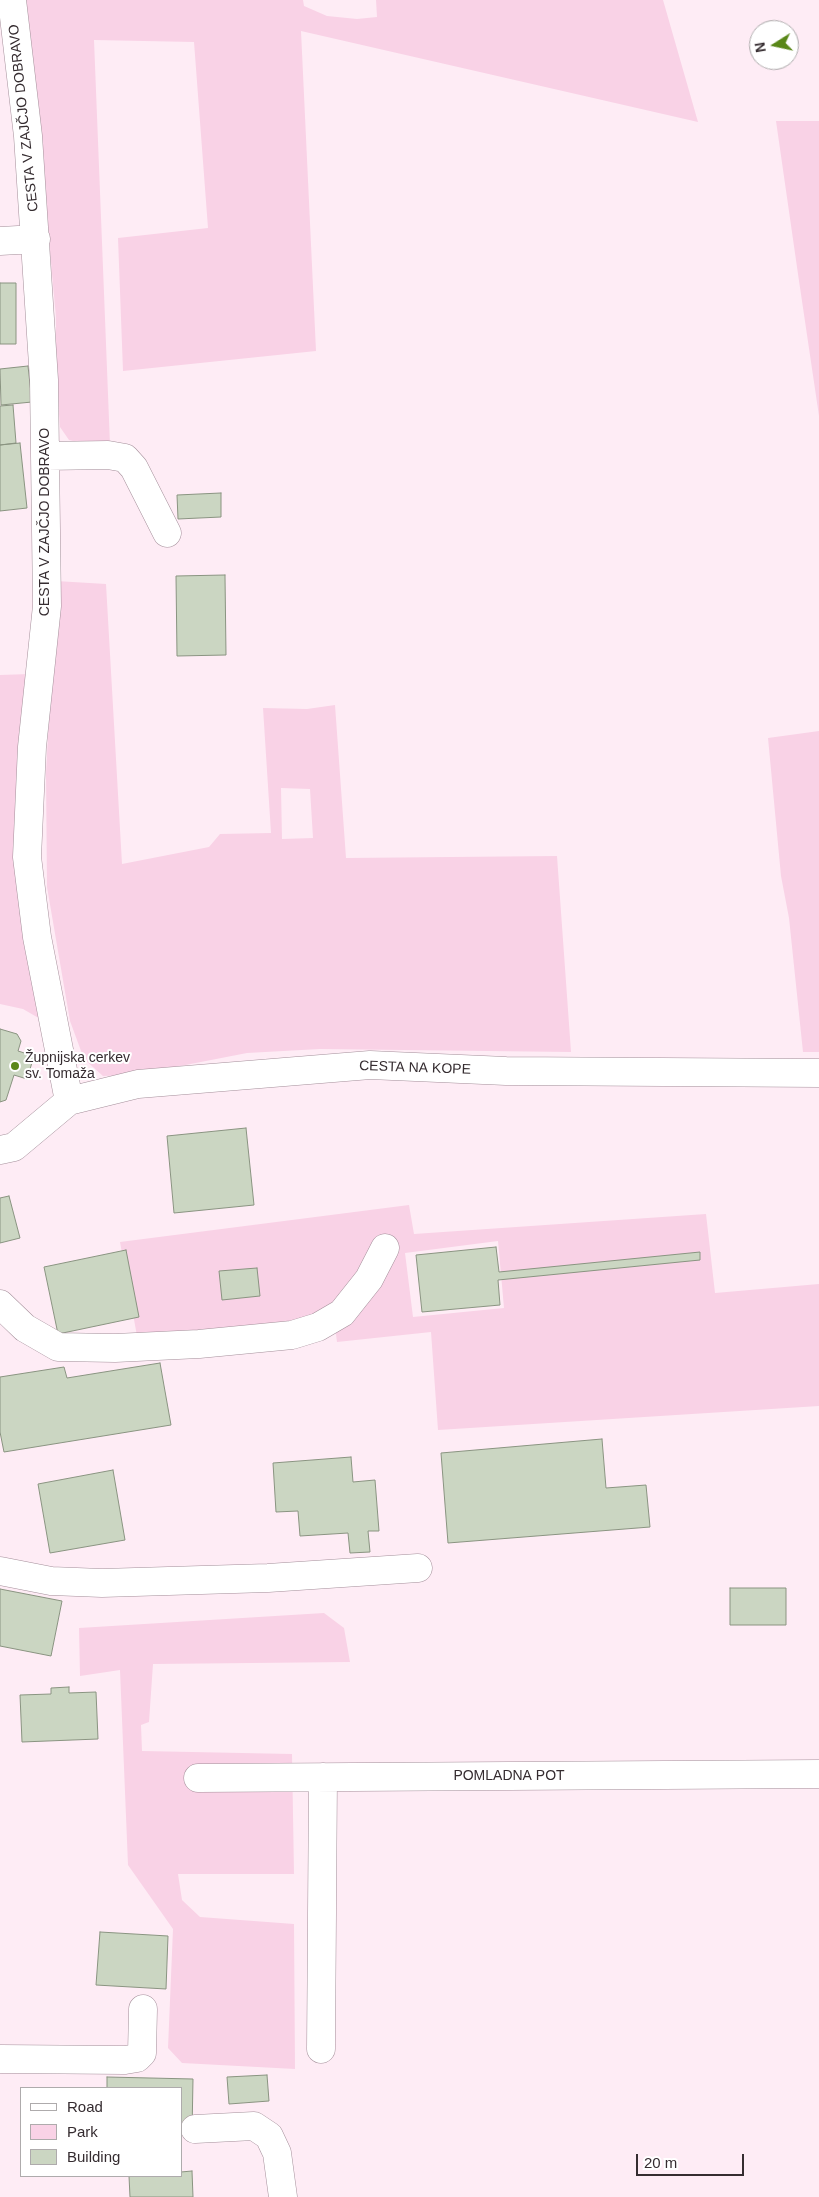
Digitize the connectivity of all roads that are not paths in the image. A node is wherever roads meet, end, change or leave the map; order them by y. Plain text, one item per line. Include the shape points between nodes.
1 (12, 0) edge
2 (36, 239) junction
3 (0, 241) edge
4 (45, 456) junction
5 (168, 533) dead end
6 (819, 1073) edge
7 (68, 1101) junction
8 (0, 1150) edge
9 (385, 1248) dead end
10 (0, 1304) edge
11 (418, 1568) dead end
12 (0, 1571) edge
13 (819, 1774) edge
14 (323, 1777) junction
15 (198, 1778) dead end
16 (143, 2009) dead end
17 (321, 2049) dead end
18 (0, 2059) edge
19 (195, 2129) dead end
20 (284, 2197) edge

1 - 2 street, CESTA V ZAJČJO DOBRAVO
2 - 3 street
2 - 4 street, CESTA V ZAJČJO DOBRAVO
4 - 5 street via 108,455 125,458 134,468
4 - 7 street, CESTA V ZAJČJO DOBRAVO via 47,606 32,747 28,857 37,937
6 - 7 street, CESTA NA KOPE via 506,1071 370,1065 138,1084
7 - 8 street, CESTA NA KOPE via 14,1146
9 - 10 street via 370,1279 342,1313 318,1327 292,1335 152,1346 58,1346 25,1328
11 - 12 street via 268,1578 102,1583 51,1581
13 - 14 street, POMLADNA POT
14 - 15 street, POMLADNA POT
14 - 17 street
16 - 18 street via 142,2053 137,2058
19 - 20 street via 254,2126 269,2136 276,2153

